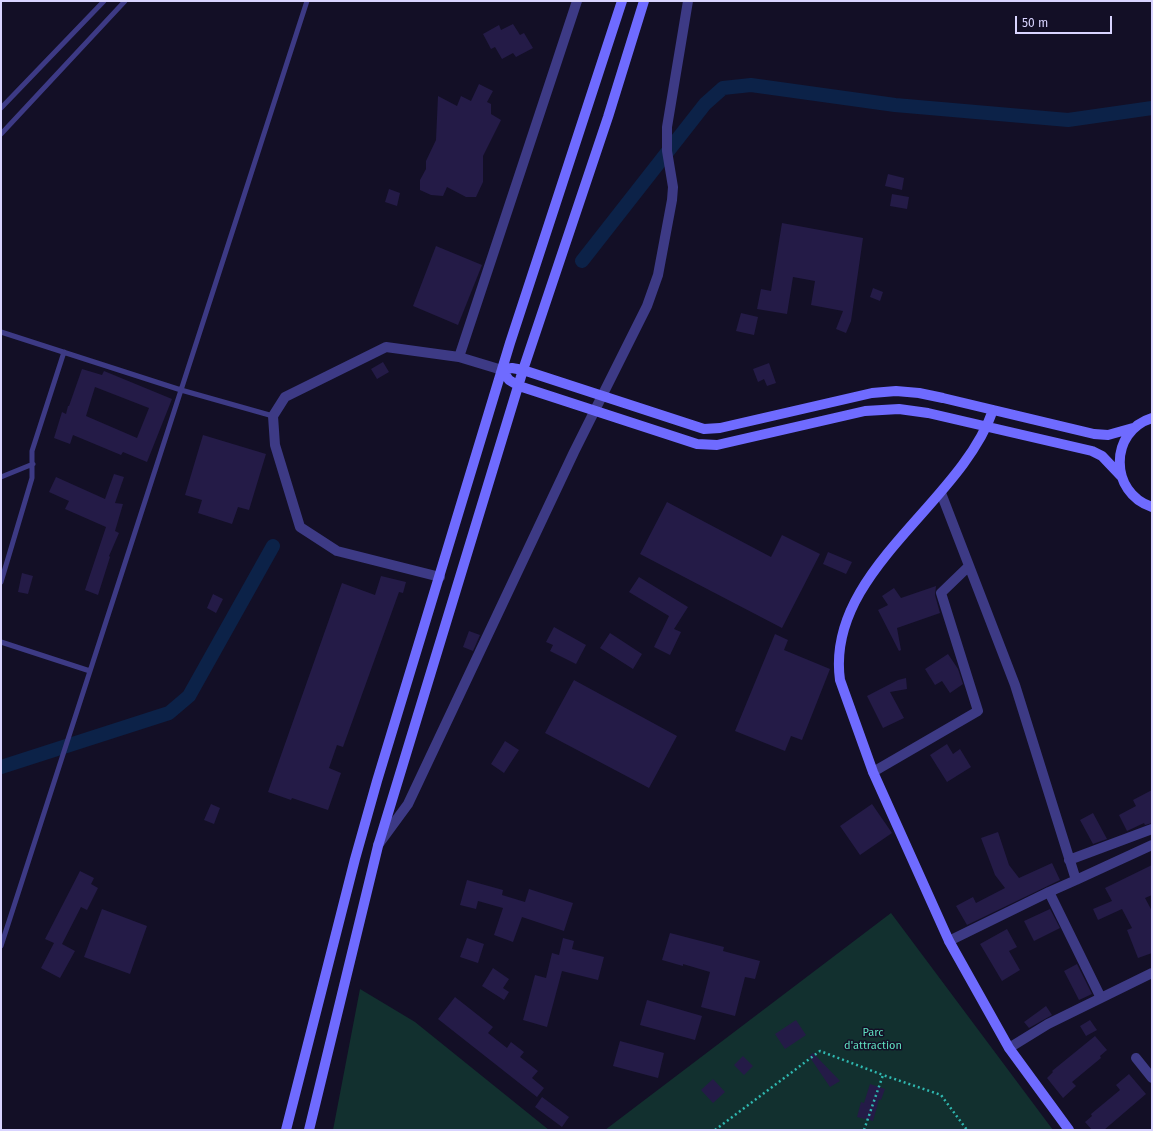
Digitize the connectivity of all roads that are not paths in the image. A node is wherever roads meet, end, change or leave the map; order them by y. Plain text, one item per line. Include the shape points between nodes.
1 (104, 1) edge
2 (125, 1) edge
3 (307, 1) edge
4 (577, 1) edge
5 (622, 1) edge
6 (644, 1) edge
7 (688, 1) edge
8 (1, 108) edge
9 (1, 134) edge
10 (1, 332) edge
11 (64, 352) junction
12 (459, 357) junction
13 (502, 370) junction
14 (523, 370) junction
15 (519, 386) junction
16 (181, 390) junction
17 (602, 396) junction
18 (993, 410) junction
19 (594, 411) junction
20 (273, 416) junction
21 (1152, 418) edge
22 (988, 427) junction
23 (1133, 428) junction
24 (33, 464) junction
25 (1121, 476) junction
26 (1, 477) edge
27 (941, 493) junction
28 (1152, 507) edge
29 (969, 566) junction
30 (440, 577) junction
31 (1, 582) edge
32 (1, 642) edge
33 (90, 671) junction
34 (873, 772) junction
35 (1152, 829) edge
36 (1152, 845) edge
37 (378, 846) junction
38 (1069, 860) junction
39 (1076, 880) junction
40 (1049, 892) junction
41 (950, 941) junction
42 (1, 946) edge
43 (1152, 973) edge
44 (1101, 998) junction
45 (1009, 1048) junction
46 (1136, 1058) dead end
47 (1152, 1078) edge
48 (286, 1130) edge
49 (309, 1130) edge
50 (1069, 1130) edge

1 - 8 lane
2 - 9 lane
3 - 16 lane
4 - 12 street
5 - 13 main road
6 - 14 main road
7 - 17 street via 667,127 667,152 673,187 670,213 653,290 641,320
10 - 11 lane
11 - 16 lane
11 - 24 lane via 32,451
12 - 13 street
12 - 20 street via 386,346 285,397
13 - 14 main road
13 - 15 main road via 509,380
13 - 30 main road
14 - 15 main road
14 - 17 main road
15 - 19 main road
15 - 37 main road
16 - 20 lane
16 - 33 lane
17 - 18 main road via 712,430 872,393 896,391 920,393
17 - 19 street
18 - 22 main road
18 - 23 main road via 1099,434 1112,434
19 - 22 main road via 707,446 882,409 914,410
19 - 37 street via 408,804
20 - 30 street via 275,445 300,527 337,551
21 - 23 main road
22 - 25 main road via 1092,451 1107,460
22 - 27 main road
23 - 25 main road via 1123,442 1119,459
24 - 26 lane
24 - 31 lane via 32,478
25 - 28 main road via 1134,498
27 - 29 street
27 - 34 main road via 871,574 852,608 842,638 838,658 840,680
29 - 34 street via 942,593 978,711
29 - 38 street via 1015,685
30 - 48 main road via 366,820
32 - 33 lane
33 - 42 lane
34 - 41 main road
35 - 38 street
36 - 39 street
37 - 49 main road
38 - 39 street
39 - 40 street
40 - 41 street
40 - 44 street
41 - 45 main road
43 - 44 street
44 - 45 street via 1048,1024
45 - 50 main road
46 - 47 street

